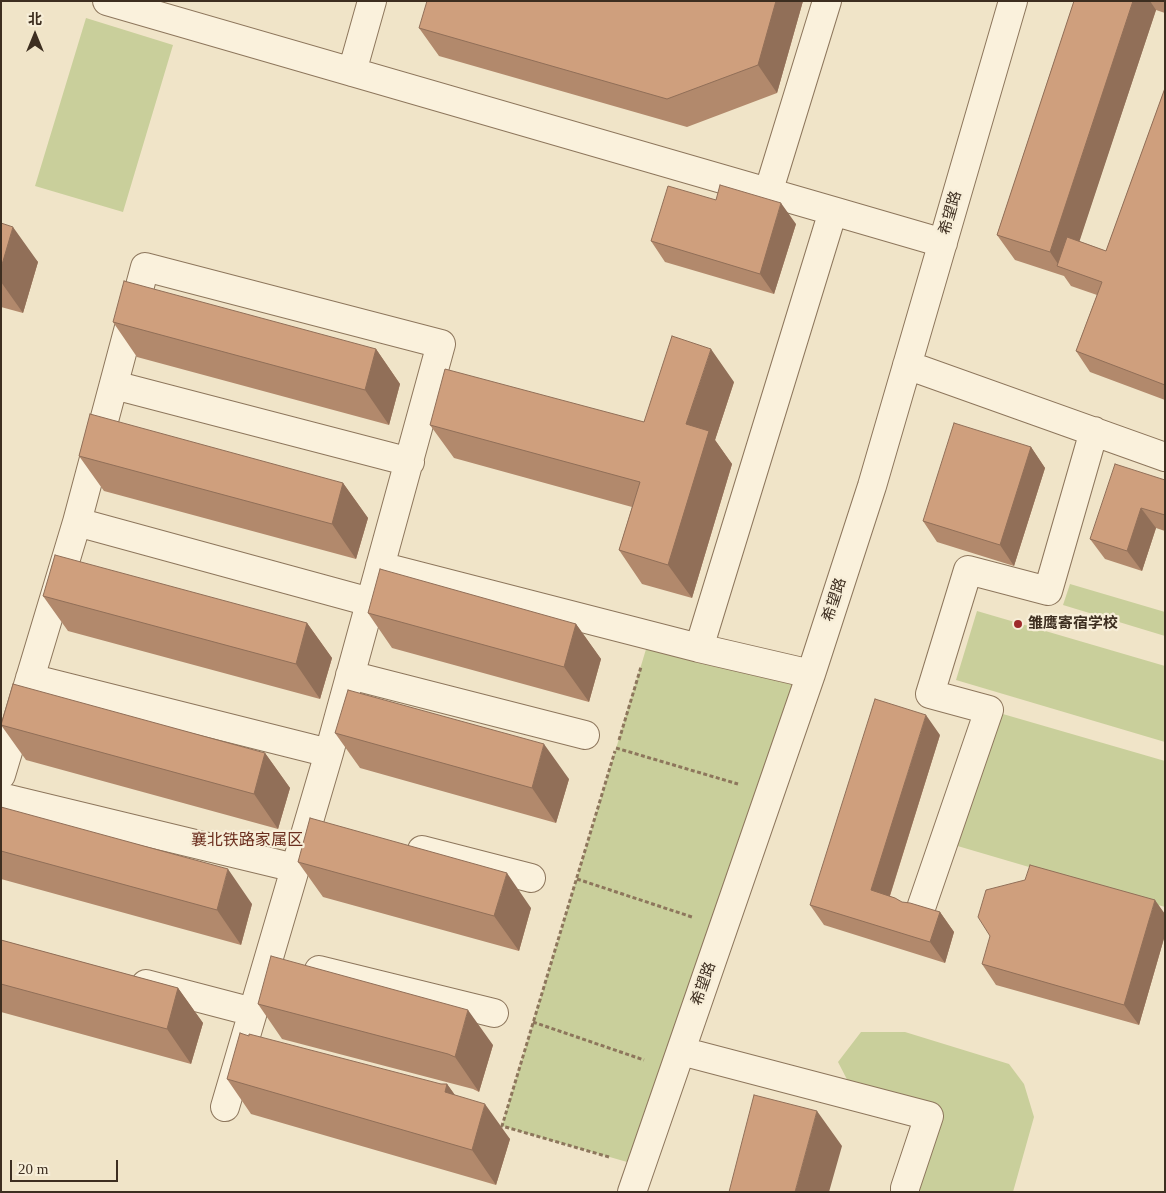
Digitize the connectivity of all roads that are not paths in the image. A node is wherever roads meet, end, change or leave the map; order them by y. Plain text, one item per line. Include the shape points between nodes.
1 (107, 1) edge
2 (372, 1) edge
3 (827, 1) edge
4 (1013, 1) edge
5 (352, 72) junction
6 (768, 193) junction
7 (833, 211) junction
8 (943, 243) junction
9 (907, 365) junction
10 (114, 385) junction
11 (1094, 431) junction
12 (1165, 457) edge
13 (410, 462) junction
14 (77, 522) junction
15 (380, 566) junction
16 (370, 602) junction
17 (699, 648) junction
18 (810, 674) junction
19 (350, 675) junction
20 (30, 678) junction
21 (585, 735) dead end
22 (329, 753) junction
23 (1, 775) edge
24 (1, 797) edge
25 (396, 843) edge
26 (295, 868) junction
27 (531, 878) dead end
28 (921, 908) edge
29 (269, 957) junction
30 (122, 978) edge
31 (253, 1012) junction
32 (494, 1013) dead end
33 (677, 1061) junction
34 (225, 1107) dead end
35 (632, 1192) edge
36 (905, 1192) edge

1 - 5 street
2 - 5 street
3 - 6 street
4 - 8 street, 希望路
5 - 6 street
6 - 7 street
7 - 8 street
7 - 17 street
8 - 9 street, 希望路
9 - 11 street
9 - 18 street, 希望路 via 872,486
10 - 13 street
10 - 13 street via 145,266 442,344
10 - 14 street
11 - 12 street
11 - 28 street via 1048,591 968,570 930,694 989,710
13 - 15 street
14 - 16 street
14 - 20 street
15 - 16 street
15 - 17 street
16 - 19 street
17 - 18 street
18 - 33 street, 希望路
19 - 21 street
19 - 22 street
20 - 22 street
20 - 23 street
22 - 26 street via 318,824
24 - 26 street
25 - 27 street
26 - 29 street
29 - 31 street
29 - 32 street
30 - 31 street
31 - 34 street via 253,1047
33 - 35 street, 希望路
33 - 36 street via 929,1116

